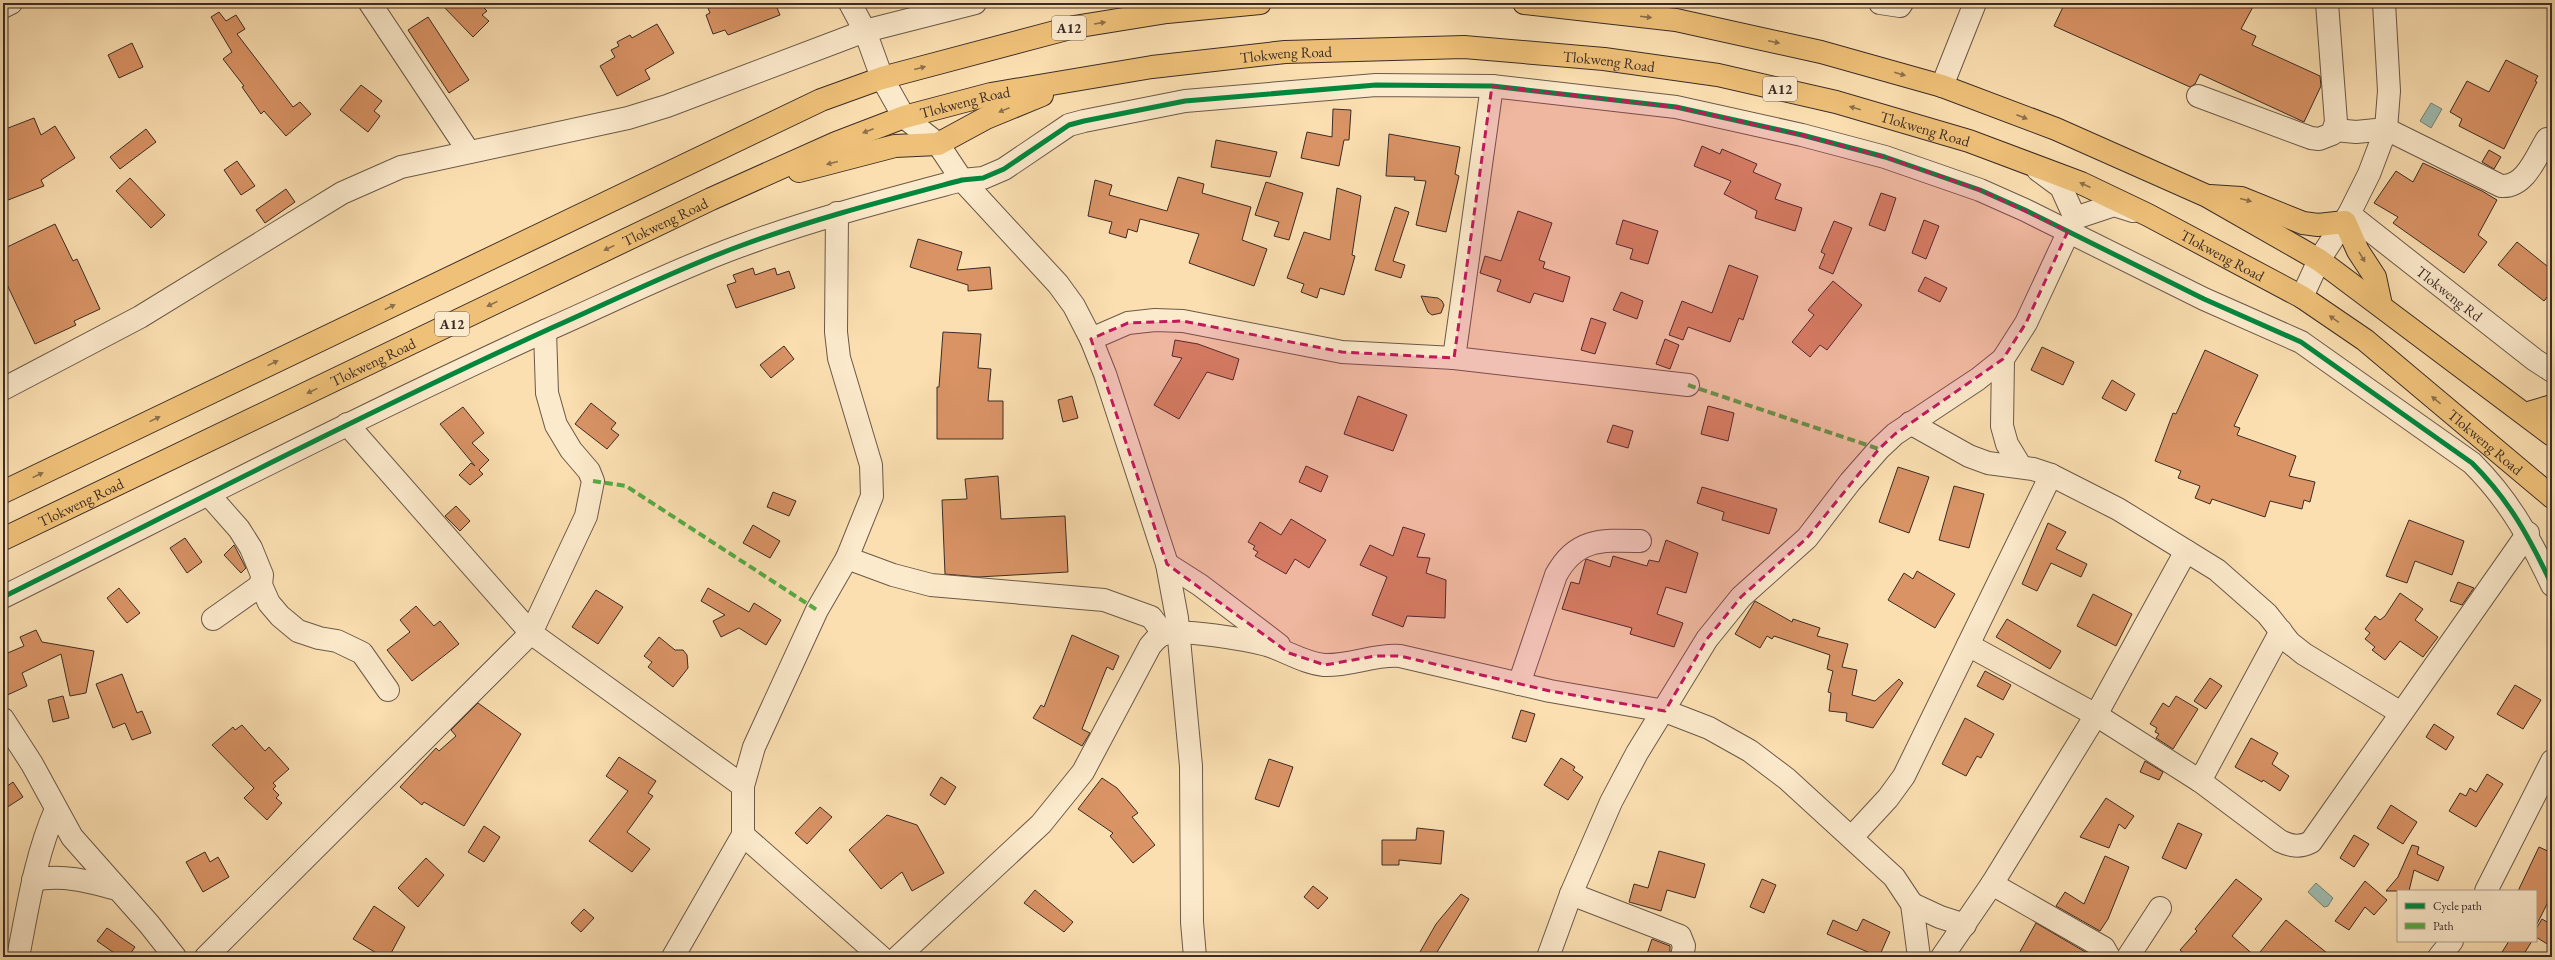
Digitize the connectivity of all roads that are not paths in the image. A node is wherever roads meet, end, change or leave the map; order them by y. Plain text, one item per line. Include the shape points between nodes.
1 (11, 3) edge
2 (370, 3) edge
3 (850, 3) edge
4 (975, 3) edge
5 (1260, 3) edge
6 (1524, 3) edge
7 (1880, 3) edge
8 (1902, 3) edge
9 (1975, 3) edge
10 (2327, 3) edge
11 (2384, 3) edge
12 (3, 6) edge
13 (865, 31) junction
14 (882, 78) junction
15 (1065, 82) junction
16 (1492, 86) junction
17 (1942, 86) junction
18 (2198, 96) dead end
19 (904, 117) junction
20 (2386, 128) junction
21 (2335, 130) junction
22 (2548, 139) dead end
23 (938, 144) junction
24 (469, 152) junction
25 (2028, 163) junction
26 (962, 180) junction
27 (734, 188) junction
28 (2207, 196) junction
29 (838, 213) junction
30 (2148, 215) junction
31 (2347, 218) junction
32 (2072, 225) junction
33 (2319, 260) junction
34 (2302, 297) junction
35 (2381, 305) junction
36 (545, 331) junction
37 (1091, 339) junction
38 (1454, 358) junction
39 (2002, 359) junction
40 (2552, 371) edge
41 (1688, 385) dead end
42 (3, 388) edge
43 (2552, 406) edge
44 (2525, 414) junction
45 (1910, 423) junction
46 (348, 424) junction
47 (2552, 435) edge
48 (2020, 467) junction
49 (2051, 475) junction
50 (3, 492) edge
51 (209, 495) junction
52 (2552, 497) edge
53 (2528, 533) junction
54 (3, 539) edge
55 (1640, 541) dead end
56 (2186, 551) junction
57 (847, 558) junction
58 (1167, 564) junction
59 (261, 585) junction
60 (2552, 585) edge
61 (3, 597) edge
62 (213, 619) dead end
63 (2281, 631) junction
64 (530, 633) junction
65 (1171, 633) junction
66 (1968, 645) junction
67 (1289, 653) junction
68 (1519, 684) junction
69 (388, 690) dead end
70 (1664, 711) junction
71 (2402, 713) junction
72 (2096, 715) junction
73 (3, 719) edge
74 (2552, 761) edge
75 (2200, 781) junction
76 (743, 786) junction
77 (56, 810) junction
78 (743, 835) junction
79 (1852, 837) junction
80 (33, 880) junction
81 (1992, 884) junction
82 (117, 889) junction
83 (2487, 890) edge
84 (1571, 894) junction
85 (1912, 904) junction
86 (2160, 908) dead end
87 (1965, 925) junction
88 (2451, 942) edge
89 (18, 957) edge
90 (175, 957) edge
91 (206, 957) edge
92 (673, 957) edge
93 (881, 957) edge
94 (898, 957) edge
95 (1195, 957) edge
96 (1548, 957) edge
97 (1682, 957) edge
98 (1918, 957) edge
99 (1942, 957) edge
100 (2109, 957) edge
101 (2128, 957) edge
102 (2439, 957) edge

1 - 12 street
2 - 24 street
3 - 13 street
4 - 13 street
14 -> 5 main road, A12 via 1074,27 1167,12
6 -> 17 main road via 1676,20 1821,52
7 - 8 street via 1900,6
9 - 17 street
10 - 21 street
11 - 20 street via 2389,84
13 - 14 street
13 - 24 street via 667,106 628,118
14 - 19 street
50 -> 14 main road, A12 via 821,100
15 - 19 main road, Tlokweng Road / A12 via 991,94
15 -> 23 main road via 1042,95 986,118
25 -> 15 main road, Tlokweng Road / A12 via 1969,141 1836,102 1718,76 1604,59 1464,47 1285,52 1152,67
16 - 26 street via 1376,85 1185,101 1069,125 1004,169 983,178
16 - 32 street via 1676,108 1802,135 1885,157
16 - 38 street
17 -> 28 main road via 2056,129
18 - 21 street via 2311,138 2326,137
19 - 23 street
19 -> 27 main road, Tlokweng Road / A12 via 836,143
20 - 21 street via 2356,132
20 - 22 street via 2502,186 2518,184
20 - 31 street via 2369,174
23 - 26 street
23 -> 27 main road via 895,146 769,176
24 - 42 street via 401,167 342,193 140,317
30 -> 25 main road, Tlokweng Road / A12 via 2081,183
25 - 32 street via 2061,187
26 - 29 street
26 - 37 street via 1058,284 1074,306
27 -> 54 main road, Tlokweng Road / A12
28 -> 31 main road via 2241,198 2303,222 2318,225
28 - 33 main road
29 - 36 street via 689,266
29 - 57 street via 836,332 839,358 866,443 872,484 866,511
30 - 32 street via 2114,205
30 - 34 main road, Tlokweng Road / A12
31 - 33 street
31 -> 35 main road via 2358,251 2375,277
31 - 40 street, Tlokweng Rd
32 - 39 street via 2026,323
32 - 53 street via 2204,299 2301,342 2472,463 2494,485
33 - 34 street
33 - 35 main road
52 -> 34 main road, Tlokweng Road / A12 via 2365,340
35 - 44 main road
36 - 46 street
36 - 64 street via 547,393 556,425 593,481 586,516
37 - 38 street via 1128,323 1155,320 1183,321 1342,352
37 - 58 street via 1105,374
38 - 41 street
39 - 45 street via 1978,379
39 - 48 street via 2002,426 2007,444
43 - 44 main road
44 - 47 main road
45 - 48 street via 1969,456 1988,463
45 - 70 street via 1879,449 1807,538 1741,597 1706,639
46 - 51 street
46 - 64 street
48 - 49 street
49 - 56 street via 2118,509
49 - 66 street
51 - 59 street via 252,548 262,575
51 - 61 street
53 - 60 street
53 - 71 street
55 - 68 street via 1606,540 1585,545 1573,551 1563,561
56 - 63 street via 2217,570 2244,592
56 - 72 street
57 - 65 street via 893,575 931,585 1104,600 1150,617
57 - 76 street via 817,610 754,747
58 - 65 street
58 - 67 street via 1212,594
59 - 62 street
59 - 69 street via 269,603 298,631 337,641 362,653
63 - 71 street via 2290,643 2304,654
63 - 75 street
64 - 76 street
64 - 91 street
65 - 67 street via 1246,640
65 - 94 street via 1157,637 1150,646 1083,772 1062,800 1041,824
65 - 95 street via 1191,766 1192,922
66 - 72 street
66 - 79 street via 1904,776 1888,798
67 - 68 street via 1312,663 1325,665 1375,656 1400,656
68 - 70 street
70 - 79 street via 1710,728 1750,751 1787,779
70 - 84 street via 1637,753 1611,802
71 - 75 street via 2311,842 2302,846 2280,841
72 - 75 street
72 - 81 street
73 - 77 street via 32,764
74 - 83 street
76 - 78 street
77 - 80 street via 43,839
77 - 82 street via 72,837
78 - 92 street
78 - 93 street
79 - 85 street via 1894,877
80 - 82 street via 50,876 66,877
80 - 89 street
81 - 87 street
81 - 100 street via 2104,948
82 - 90 street
84 - 96 street
84 - 97 street via 1680,936 1684,946
85 - 87 street
85 - 98 street via 1916,916
86 - 101 street
87 - 99 street
88 - 102 street

